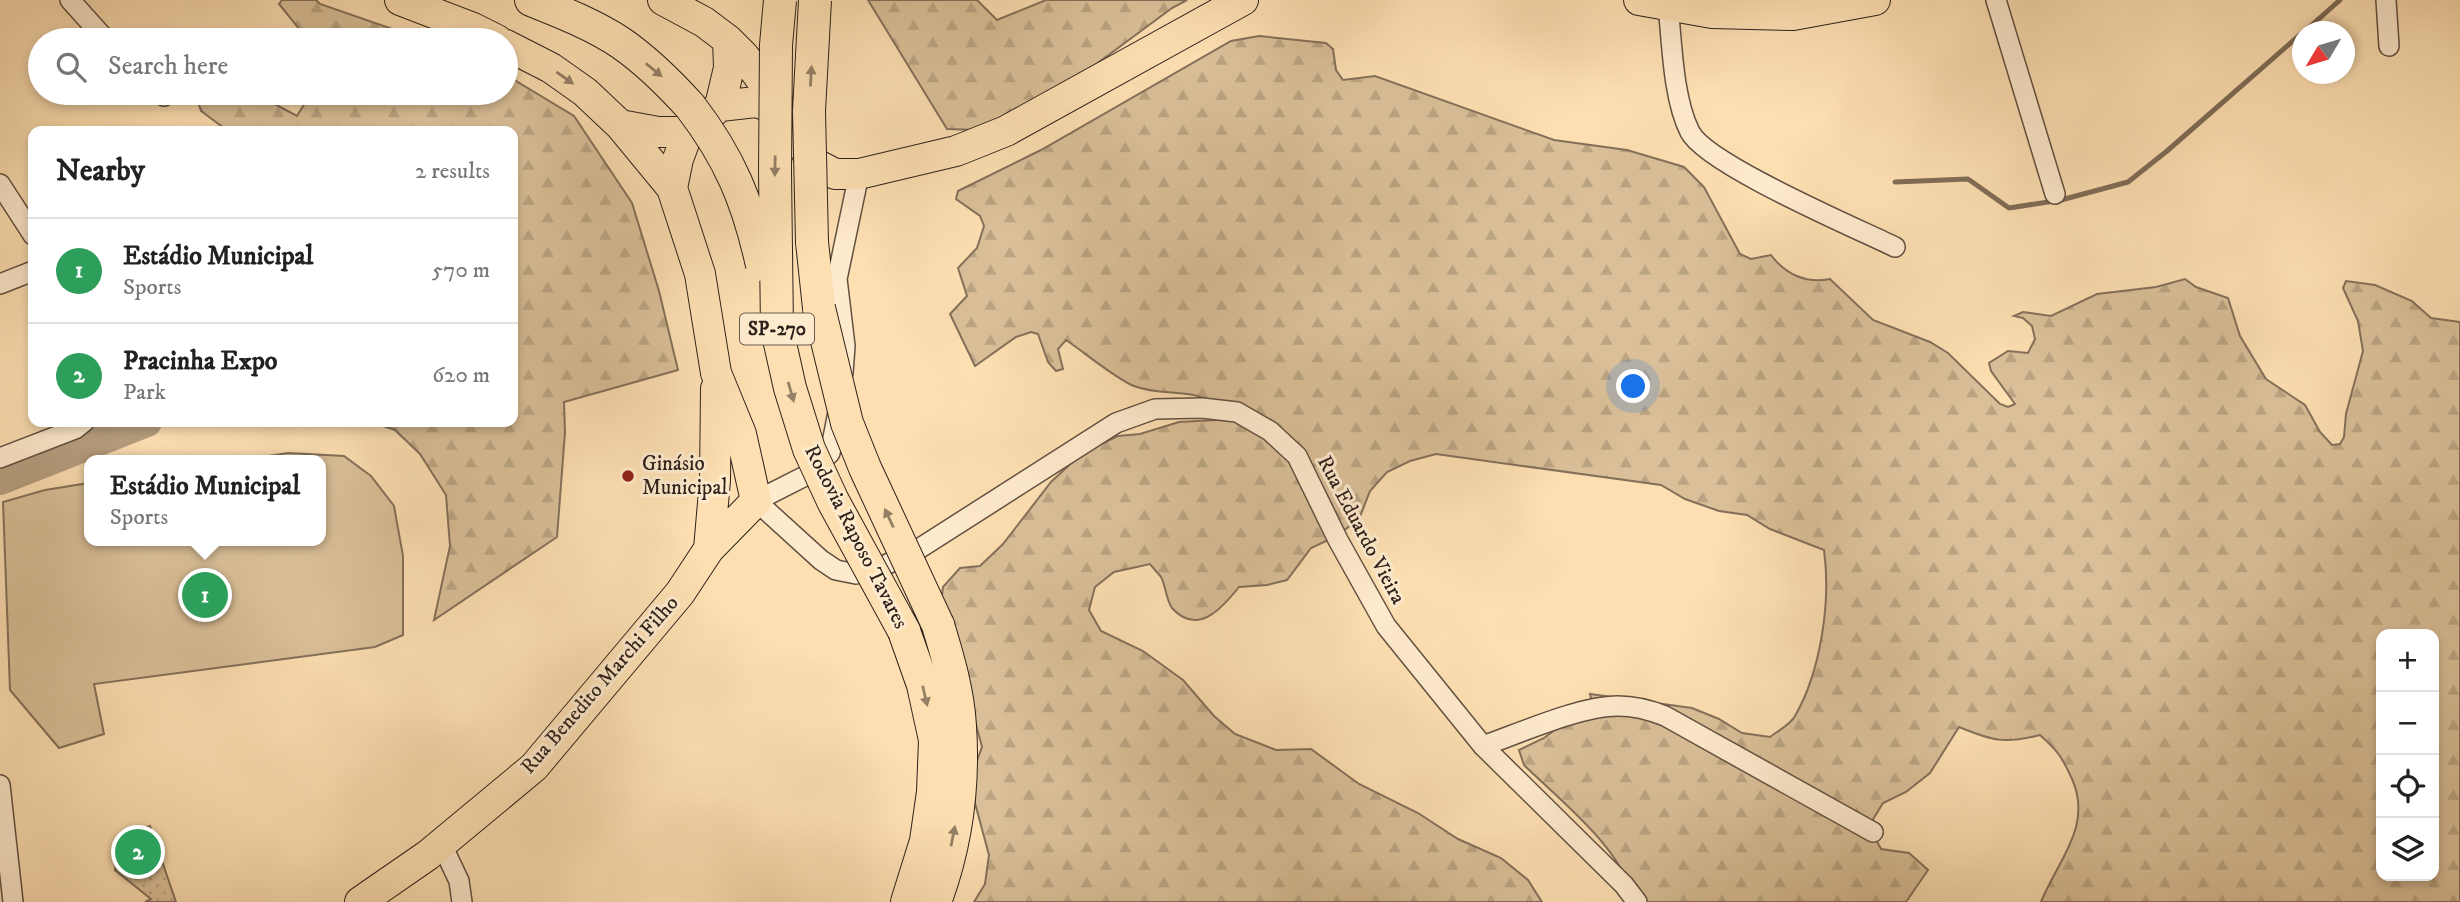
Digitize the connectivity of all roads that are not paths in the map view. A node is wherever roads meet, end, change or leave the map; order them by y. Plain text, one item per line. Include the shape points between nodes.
1 (70, 0) edge
2 (400, 0) edge
3 (531, 0) edge
4 (663, 0) edge
5 (780, 0) edge
6 (815, 0) edge
7 (1243, 0) edge
8 (1875, 0) edge
9 (1996, 0) edge
10 (2386, 0) edge
11 (1653, 3) edge
12 (95, 28) edge
13 (473, 28) edge
14 (728, 40) junction
15 (2389, 46) dead end
16 (518, 51) edge
17 (784, 111) junction
18 (699, 115) junction
19 (620, 125) junction
20 (859, 174) junction
21 (0, 184) edge
22 (673, 188) junction
23 (2055, 194) dead end
24 (28, 227) edge
25 (1895, 247) dead end
26 (28, 273) edge
27 (0, 284) edge
28 (777, 330) junction
29 (716, 373) junction
30 (78, 427) edge
31 (0, 458) edge
32 (756, 501) junction
33 (709, 549) junction
34 (1483, 746) junction
35 (0, 785) edge
36 (1873, 832) dead end
37 (442, 845) junction
38 (13, 902) edge
39 (360, 902) edge
40 (462, 902) edge
41 (907, 902) edge
42 (936, 902) edge
43 (1637, 902) edge

1 - 12 street
2 - 13 main road
3 -> 18 highway via 620,42 662,76
4 - 14 main road
5 -> 28 highway, Rodovia Raposo Tavares / SP-270, bridge via 776,45
42 -> 6 highway, Rodovia Raposo Tavares / SP-270, bridge via 954,837 961,782 960,724 938,625 847,423 819,308 812,242 809,111
7 - 20 main road via 1006,131 956,151
8 - 11 main road via 1793,15 1712,13
9 - 23 street
10 - 15 street
11 - 25 street via 1690,133 1702,146 1715,157
14 - 17 main road
14 - 18 main road via 729,68
16 -> 19 main road, SP-270 via 585,92
17 - 18 main road via 756,102
17 - 20 main road via 812,162 835,174
18 - 19 main road via 658,132
18 - 22 main road via 678,159
18 - 28 highway, bridge via 739,186 753,223
19 - 22 main road, SP-270
20 - 32 street via 837,279 845,346 830,453 809,474
21 - 24 street
22 - 29 main road, SP-270 via 700,274
26 - 27 street
28 -> 41 highway, Rodovia Raposo Tavares / SP-270, bridge via 809,449 904,631 923,685 935,740 933,792 926,841
29 - 32 main road, SP-270 via 741,435
29 - 33 main road, SP-270
30 - 31 street
32 - 33 main road, Rua Benedito Marchi Filho
32 - 34 street, Rua Eduardo Vieira via 821,560 836,570 856,574 917,550 1116,423 1155,409 1237,412 1270,431 1297,456 1386,626
33 - 37 main road, Rua Benedito Marchi Filho via 680,593 534,767
34 - 36 street via 1594,708 1647,709
34 - 43 street, Rua Eduardo Vieira
35 - 38 street
37 - 39 main road, Rua Benedito Marchi Filho
37 - 40 street via 459,881

